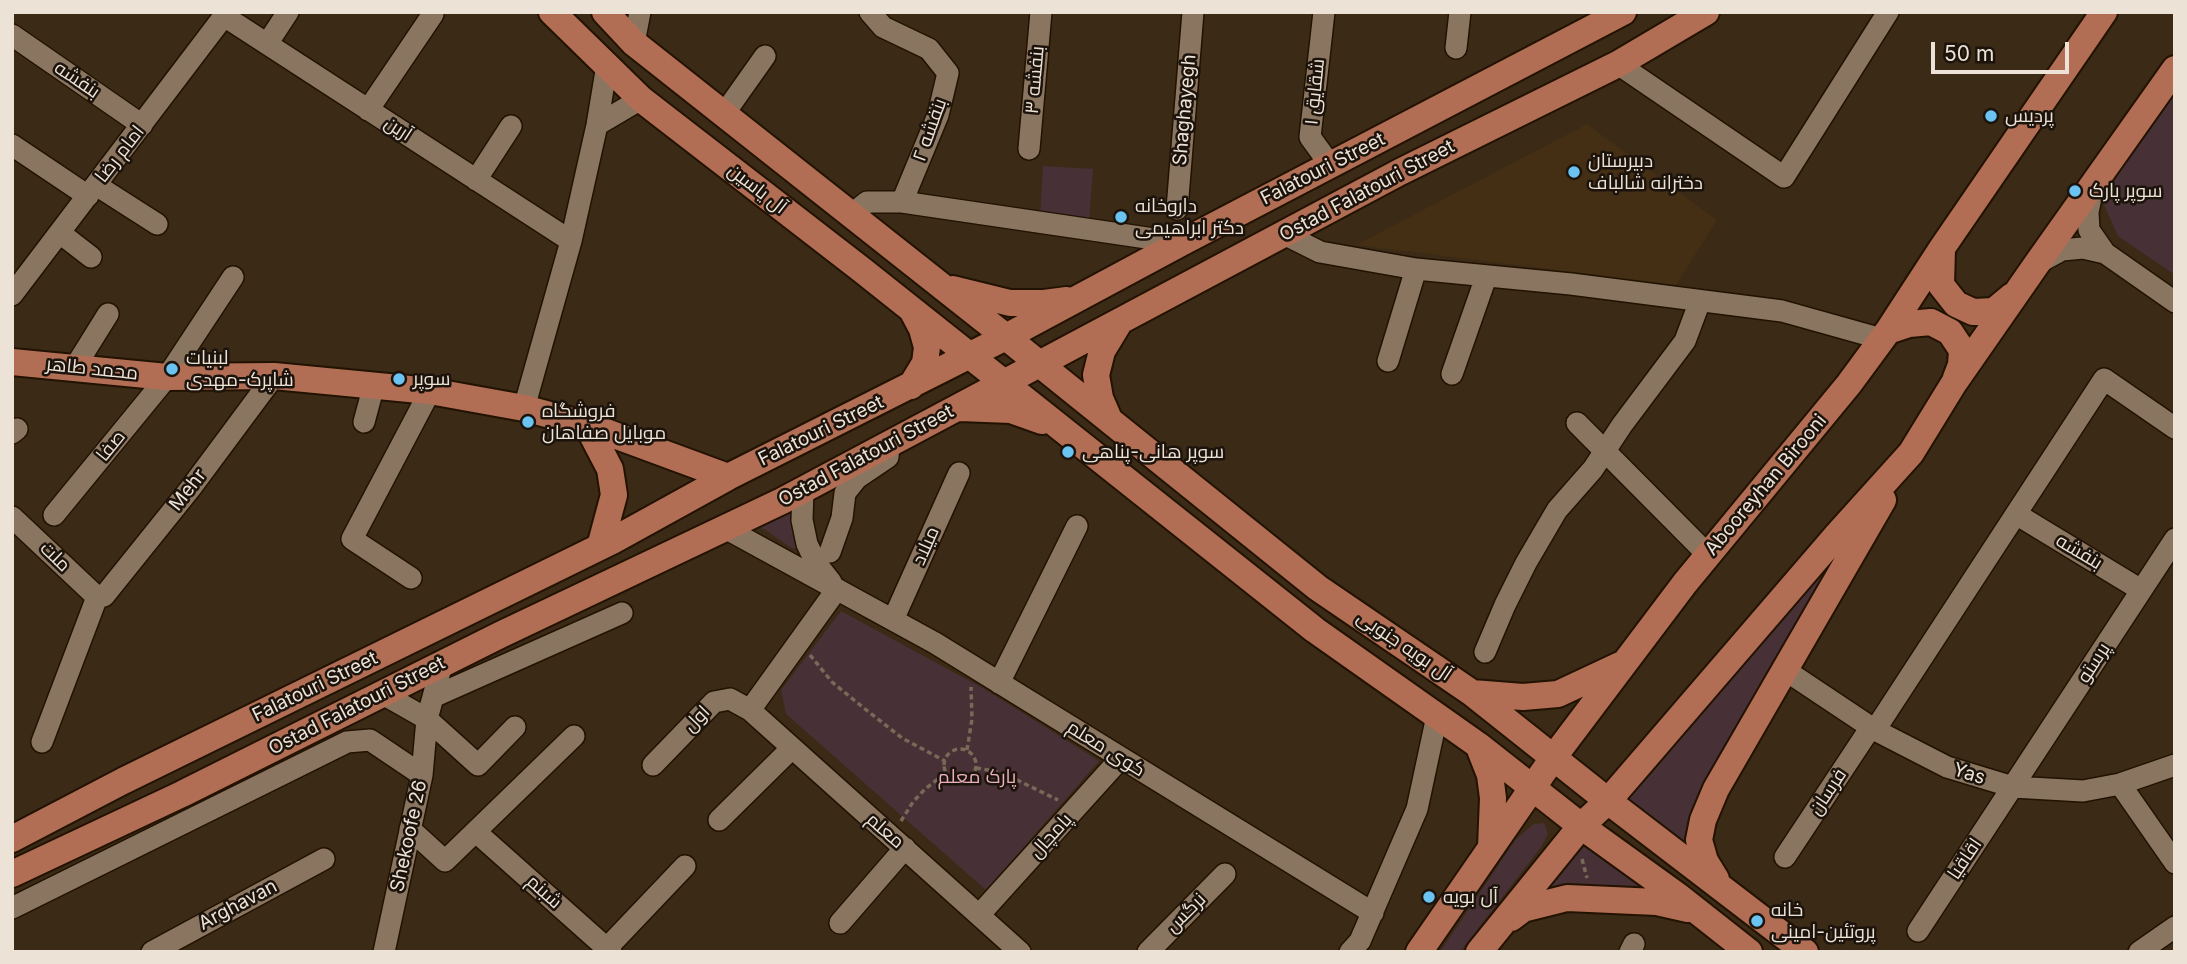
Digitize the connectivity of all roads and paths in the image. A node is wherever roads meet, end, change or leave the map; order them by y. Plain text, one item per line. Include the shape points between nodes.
1 (288, 12) edge
2 (552, 12) edge
3 (605, 12) edge
4 (640, 12) edge
5 (870, 12) edge
6 (1041, 12) edge
7 (1193, 12) edge
8 (1324, 12) edge
9 (1460, 12) edge
10 (1706, 12) edge
11 (1888, 12) edge
12 (2104, 12) edge
13 (226, 14) edge
14 (433, 15) dead end
15 (1611, 16) edge
16 (12, 35) edge
17 (634, 43) junction
18 (267, 44) junction
19 (1456, 48) dead end
20 (765, 56) dead end
21 (1618, 64) junction
22 (607, 65) junction
23 (2175, 69) edge
24 (641, 99) junction
25 (368, 110) junction
26 (724, 114) junction
27 (142, 125) junction
28 (597, 125) junction
29 (511, 126) dead end
30 (12, 145) edge
31 (1029, 149) dead end
32 (1331, 166) junction
33 (2106, 166) junction
34 (476, 180) junction
35 (92, 190) junction
36 (902, 202) junction
37 (1177, 209) dead end
38 (851, 215) junction
39 (157, 224) dead end
40 (60, 233) junction
41 (1284, 234) junction
42 (571, 241) junction
43 (887, 243) junction
44 (1181, 243) junction
45 (1942, 248) junction
46 (2105, 253) junction
47 (91, 257) dead end
48 (2036, 265) junction
49 (1416, 269) junction
50 (862, 270) junction
51 (233, 277) dead end
52 (1486, 277) junction
53 (941, 285) junction
54 (2018, 291) junction
55 (12, 295) edge
56 (1082, 297) junction
57 (1700, 301) junction
58 (2175, 302) edge
59 (911, 309) junction
60 (108, 314) dead end
61 (1119, 323) junction
62 (1885, 335) junction
63 (1006, 337) junction
64 (970, 356) junction
65 (1388, 361) dead end
66 (12, 362) edge
67 (1040, 364) junction
68 (75, 367) junction
69 (1452, 374) dead end
70 (274, 376) junction
71 (167, 377) junction
72 (1004, 383) junction
73 (1954, 383) junction
74 (374, 386) junction
75 (911, 386) junction
76 (430, 391) junction
77 (524, 408) junction
78 (958, 408) junction
79 (1110, 421) junction
80 (365, 422) dead end
81 (1577, 422) dead end
82 (587, 425) junction
83 (1061, 428) junction
84 (2175, 428) edge
85 (889, 444) junction
86 (1605, 451) junction
87 (1911, 453) junction
88 (959, 473) dead end
89 (728, 477) junction
90 (803, 490) junction
91 (1203, 495) junction
92 (2016, 513) junction
93 (54, 515) dead end
94 (12, 517) edge
95 (1182, 523) junction
96 (1077, 526) dead end
97 (725, 528) junction
98 (2175, 539) edge
99 (600, 547) junction
100 (830, 552) dead end
101 (1708, 555) junction
102 (411, 578) dead end
103 (837, 589) junction
104 (2141, 590) junction
105 (97, 597) junction
106 (622, 613) dead end
107 (893, 620) junction
108 (1485, 652) dead end
109 (809, 654) dead end
110 (1627, 660) junction
111 (442, 664) junction
112 (1785, 670) junction
113 (972, 682) dead end
114 (999, 682) junction
115 (1472, 693) junction
116 (383, 694) junction
117 (433, 697) junction
118 (750, 710) junction
119 (1437, 716) junction
120 (427, 719) junction
121 (515, 727) dead end
122 (1873, 728) junction
123 (574, 736) dead end
124 (42, 742) dead end
125 (1478, 745) junction
126 (792, 748) junction
127 (967, 750) junction
128 (1122, 758) junction
129 (1553, 758) junction
130 (945, 761) junction
131 (653, 765) dead end
132 (2175, 765) edge
133 (976, 768) junction
134 (422, 775) junction
135 (948, 775) junction
136 (2120, 784) junction
137 (2013, 787) junction
138 (1532, 788) junction
139 (1608, 801) junction
140 (1072, 812) junction
141 (719, 821) dead end
142 (411, 829) junction
143 (477, 832) junction
144 (12, 839) edge
145 (1580, 839) junction
146 (899, 843) junction
147 (1491, 847) junction
148 (1785, 857) dead end
149 (324, 859) dead end
150 (2175, 863) edge
151 (685, 866) dead end
152 (12, 874) edge
153 (1225, 874) dead end
154 (1721, 886) junction
155 (1589, 887) dead end
156 (12, 908) edge
157 (1698, 912) junction
158 (980, 914) junction
159 (1373, 914) junction
160 (841, 923) dead end
161 (1504, 923) junction
162 (2175, 927) edge
163 (1918, 931) dead end
164 (609, 950) edge
165 (1014, 950) edge
166 (152, 952) edge
167 (384, 952) edge
168 (1148, 952) edge
169 (1350, 952) edge
170 (1419, 952) edge
171 (1479, 952) edge
172 (1749, 952) edge
173 (1805, 952) edge
174 (2139, 952) edge

1 - 18 street
2 - 22 main road, آل یاسین
3 - 17 main road, آل یاسین
4 - 17 street
5 - 36 street, بنفشه ۲ via 883,27 929,49 948,73 938,115
6 - 31 street, بنفشه ۳
7 - 37 street, Shaghayegh
8 - 32 street, شقایق ۱ via 1310,137
9 - 19 street
10 - 21 main road, Ostad Falatouri Street
11 - 21 street via 1784,177
12 - 45 main road, Abooreyhan Birooni
13 - 18 street, آرین
13 - 27 street, امام رضا
14 - 25 street
15 - 32 main road, Falatouri Street
16 - 27 street, بنفشه
17 - 26 main road, آل یاسین
18 - 25 street, آرین
20 - 26 street
21 - 41 main road, Ostad Falatouri Street
22 - 24 main road, آل یاسین
22 - 28 street
23 - 33 main road
24 - 28 street
24 - 50 main road, آل یاسین
25 - 34 street, آرین
26 - 38 main road, آل یاسین
27 - 35 street, امام رضا
28 - 42 street
29 - 34 street
30 - 35 street
32 - 44 main road, Falatouri Street
33 - 46 street via 2088,212 2089,230
33 - 48 main road
34 - 42 street, آرین
35 - 39 street
35 - 40 street, امام رضا
36 - 38 street via 867,202
36 - 44 street
38 - 43 main road, آل یاسین
40 - 47 street
40 - 55 street, امام رضا
41 - 49 street via 1320,252
41 - 61 main road, Ostad Falatouri Street
42 - 77 street
43 - 50 main road via 893,261 888,270 870,275
43 - 53 main road, آل یاسین
44 - 56 main road, Falatouri Street
45 - 54 main road via 1941,285 1956,304 1973,312 1994,311
45 - 62 main road, Abooreyhan Birooni
46 - 48 street via 2062,250
46 - 58 street
48 - 54 main road
49 - 52 street
49 - 65 street
50 - 59 main road, آل یاسین
51 - 71 street, صفا
52 - 57 street
52 - 69 street
53 - 56 main road via 1010,303
53 - 63 main road, آل یاسین
54 - 73 main road
56 - 63 main road, Falatouri Street
57 - 62 street via 1782,312
57 - 86 street via 1685,341
59 - 64 main road, آل یاسین
59 - 75 main road via 927,347 925,363
60 - 68 street
61 - 67 main road, Ostad Falatouri Street
61 - 79 main road via 1102,351 1096,375
62 - 73 main road via 1909,324 1931,322 1950,332 1962,350 1962,365
62 - 101 main road, Abooreyhan Birooni
63 - 64 main road, Falatouri Street
63 - 67 main road, آل بویه جنوبی
64 - 72 main road, آل بویه جنوبی
64 - 75 main road, Falatouri Street
66 - 68 main road, محمد طاهر
67 - 72 main road, Ostad Falatouri Street
67 - 79 main road, آل بویه جنوبی
68 - 71 main road, محمد طاهر
70 - 71 main road, محمد طاهر
70 - 74 main road, محمد طاهر
70 - 105 street, Mehr via 190,489 104,596
71 - 93 street, صفا
72 - 78 main road, Ostad Falatouri Street
72 - 83 main road, آل بویه جنوبی
73 - 87 main road
74 - 76 main road, محمد طاهر
74 - 80 street
75 - 89 main road, Falatouri Street
76 - 77 main road, محمد طاهر
76 - 102 street via 352,540
77 - 82 main road, محمد طاهر
78 - 83 main road via 1011,410
78 - 85 main road, Ostad Falatouri Street
79 - 91 main road, آل بویه جنوبی
81 - 86 street
82 - 89 main road, محمد طاهر
82 - 99 main road via 610,469 614,495
83 - 95 main road, آل بویه جنوبی
84 - 92 street, فرسان via 2104,379
85 - 90 main road, Ostad Falatouri Street
85 - 100 street via 888,457 857,478 845,493
86 - 101 street
86 - 108 street via 1551,520
87 - 112 main road
87 - 139 main road
88 - 107 street, میلاد
89 - 99 main road, Falatouri Street
90 - 97 main road, Ostad Falatouri Street
90 - 103 street, کوی معلم via 807,544
91 - 95 main road
91 - 115 main road, آل بویه جنوبی via 1318,587
92 - 104 street, بنفشه
92 - 122 street, فرسان
94 - 105 street, ملت
95 - 119 main road, آل بویه جنوبی via 1315,630
96 - 114 street
97 - 103 street, کوی معلم
97 - 111 main road, Ostad Falatouri Street
98 - 104 street, پرستو
99 - 144 main road, Falatouri Street
101 - 110 main road, Abooreyhan Birooni
103 - 107 street, کوی معلم
103 - 118 street
104 - 137 street, پرستو
105 - 124 street
106 - 117 street
107 - 114 street, کوی معلم
109 - 130 path via 832,682 865,709 902,738
110 - 115 main road via 1558,694
110 - 129 main road, Abooreyhan Birooni
111 - 116 main road, Ostad Falatouri Street
111 - 117 street, Shekoofe 26
112 - 122 street, Yas
112 - 154 main road via 1703,820 1699,840 1704,861
113 - 127 path
114 - 128 street, کوی معلم
115 - 129 main road, آل بویه جنوبی
116 - 120 street
116 - 152 main road, Ostad Falatouri Street
117 - 120 street, Shekoofe 26
118 - 126 street, معلم
118 - 131 street, اول via 730,699 713,702
119 - 125 main road, آل بویه جنوبی
119 - 159 street via 1417,809
120 - 121 street via 478,765
120 - 134 street, Shekoofe 26
122 - 137 street, Yas via 1947,767
122 - 148 street, فرسان
123 - 143 street
125 - 138 main road, آل بویه جنوبی
125 - 147 main road via 1493,798
126 - 141 street
126 - 146 street, معلم
127 - 130 path via 951,752
127 - 133 path
128 - 140 street, پامچال
128 - 159 street, کوی معلم
129 - 138 main road, Abooreyhan Birooni
129 - 139 main road, آل بویه جنوبی
130 - 135 path
132 - 136 street, Yas
133 - 135 path via 966,779
133 - 140 path via 1045,792
134 - 142 street, Shekoofe 26
134 - 156 street via 370,740 347,742
135 - 146 path via 913,802 903,817
136 - 137 street, Yas via 2083,791
136 - 150 street
137 - 163 street, اقاقیا
138 - 145 main road, آل بویه جنوبی
138 - 147 main road, Abooreyhan Birooni
139 - 145 main road
139 - 154 main road, آل بویه جنوبی
140 - 158 street, پامچال
142 - 143 street via 445,861
142 - 167 street, Shekoofe 26
143 - 164 street, شبنم
145 - 155 path
145 - 157 main road, آل بویه جنوبی
145 - 161 main road
146 - 158 street, معلم
146 - 160 street
147 - 170 main road, Abooreyhan Birooni
149 - 166 street, Arghavan
151 - 164 street
153 - 168 street, نرگس
154 - 173 main road, آل بویه جنوبی
157 - 161 main road via 1657,902 1567,898 1523,909
157 - 172 main road, آل بویه جنوبی
158 - 165 street, معلم
159 - 169 street
161 - 171 main road
162 - 174 street

